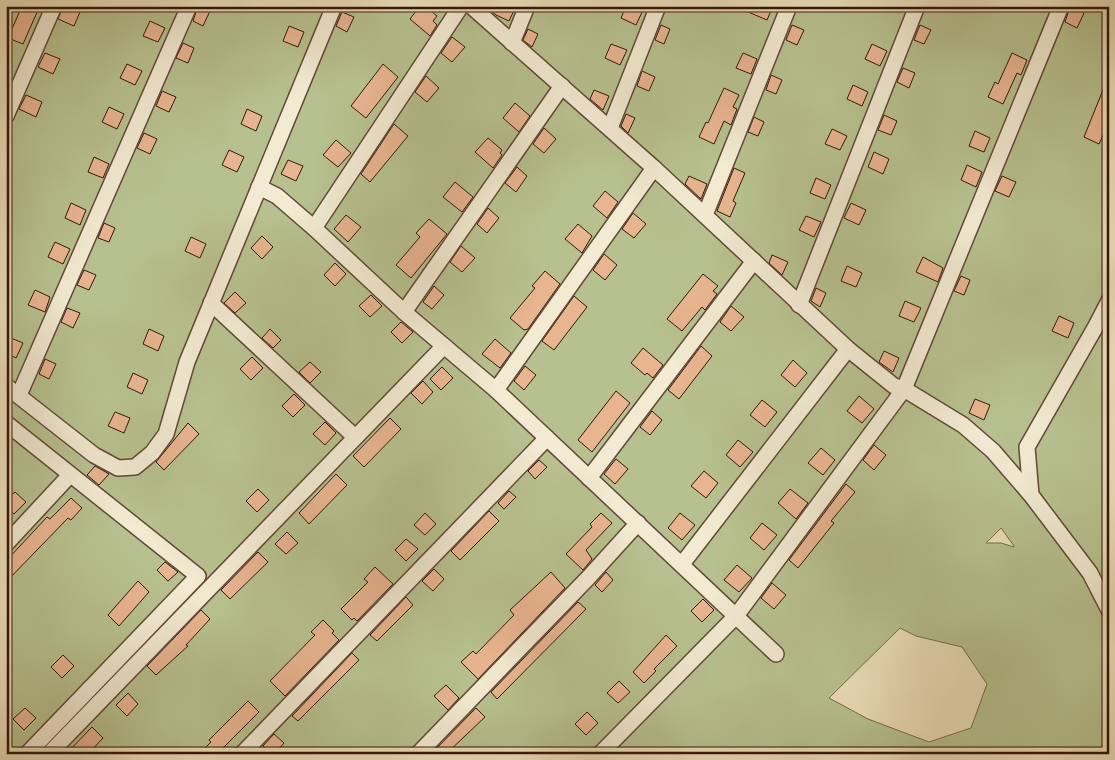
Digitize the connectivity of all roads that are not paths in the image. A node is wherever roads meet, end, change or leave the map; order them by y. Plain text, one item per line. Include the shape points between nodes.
1 (54, 6) edge
2 (189, 6) edge
3 (334, 6) edge
4 (461, 6) edge
5 (471, 6) edge
6 (527, 6) edge
7 (658, 6) edge
8 (789, 6) edge
9 (917, 6) edge
10 (1061, 6) edge
11 (512, 43) junction
12 (562, 86) junction
13 (6, 116) edge
14 (610, 128) junction
15 (654, 168) junction
16 (259, 187) junction
17 (705, 215) junction
18 (314, 228) junction
19 (754, 261) junction
20 (1109, 301) edge
21 (211, 303) junction
22 (799, 305) junction
23 (404, 312) junction
24 (444, 346) junction
25 (848, 349) junction
26 (904, 389) junction
27 (496, 390) junction
28 (12, 391) edge
29 (6, 422) edge
30 (355, 437) junction
31 (547, 438) junction
32 (70, 475) junction
33 (590, 478) junction
34 (1031, 495) junction
35 (638, 524) junction
36 (6, 544) edge
37 (682, 564) junction
38 (1109, 610) edge
39 (736, 616) junction
40 (776, 654) dead end
41 (27, 754) edge
42 (49, 754) edge
43 (242, 754) edge
44 (418, 754) edge
45 (600, 754) edge

1 - 13 street
2 - 28 street
3 - 16 street
4 - 18 street
5 - 11 street
6 - 11 street
7 - 14 street
8 - 17 street
9 - 22 street
10 - 26 street
11 - 12 street
12 - 14 street
12 - 23 street
14 - 15 street
15 - 17 street
15 - 27 street
16 - 18 street via 277,196
16 - 21 street
17 - 19 street
18 - 23 street
19 - 22 street
19 - 33 street
20 - 34 street via 1027,447
21 - 28 street via 186,362 166,434 136,467 118,468 94,456
21 - 30 street
22 - 25 street
23 - 24 street
24 - 27 street
24 - 30 street
25 - 26 street via 894,386
25 - 37 street
26 - 34 street via 963,425 993,451
26 - 39 street
27 - 31 street
29 - 32 street
30 - 42 street
31 - 33 street
31 - 43 street
32 - 36 street
32 - 41 street via 198,576
33 - 35 street
34 - 38 street via 1090,573
35 - 37 street
35 - 44 street
37 - 39 street
39 - 40 street
39 - 45 street

